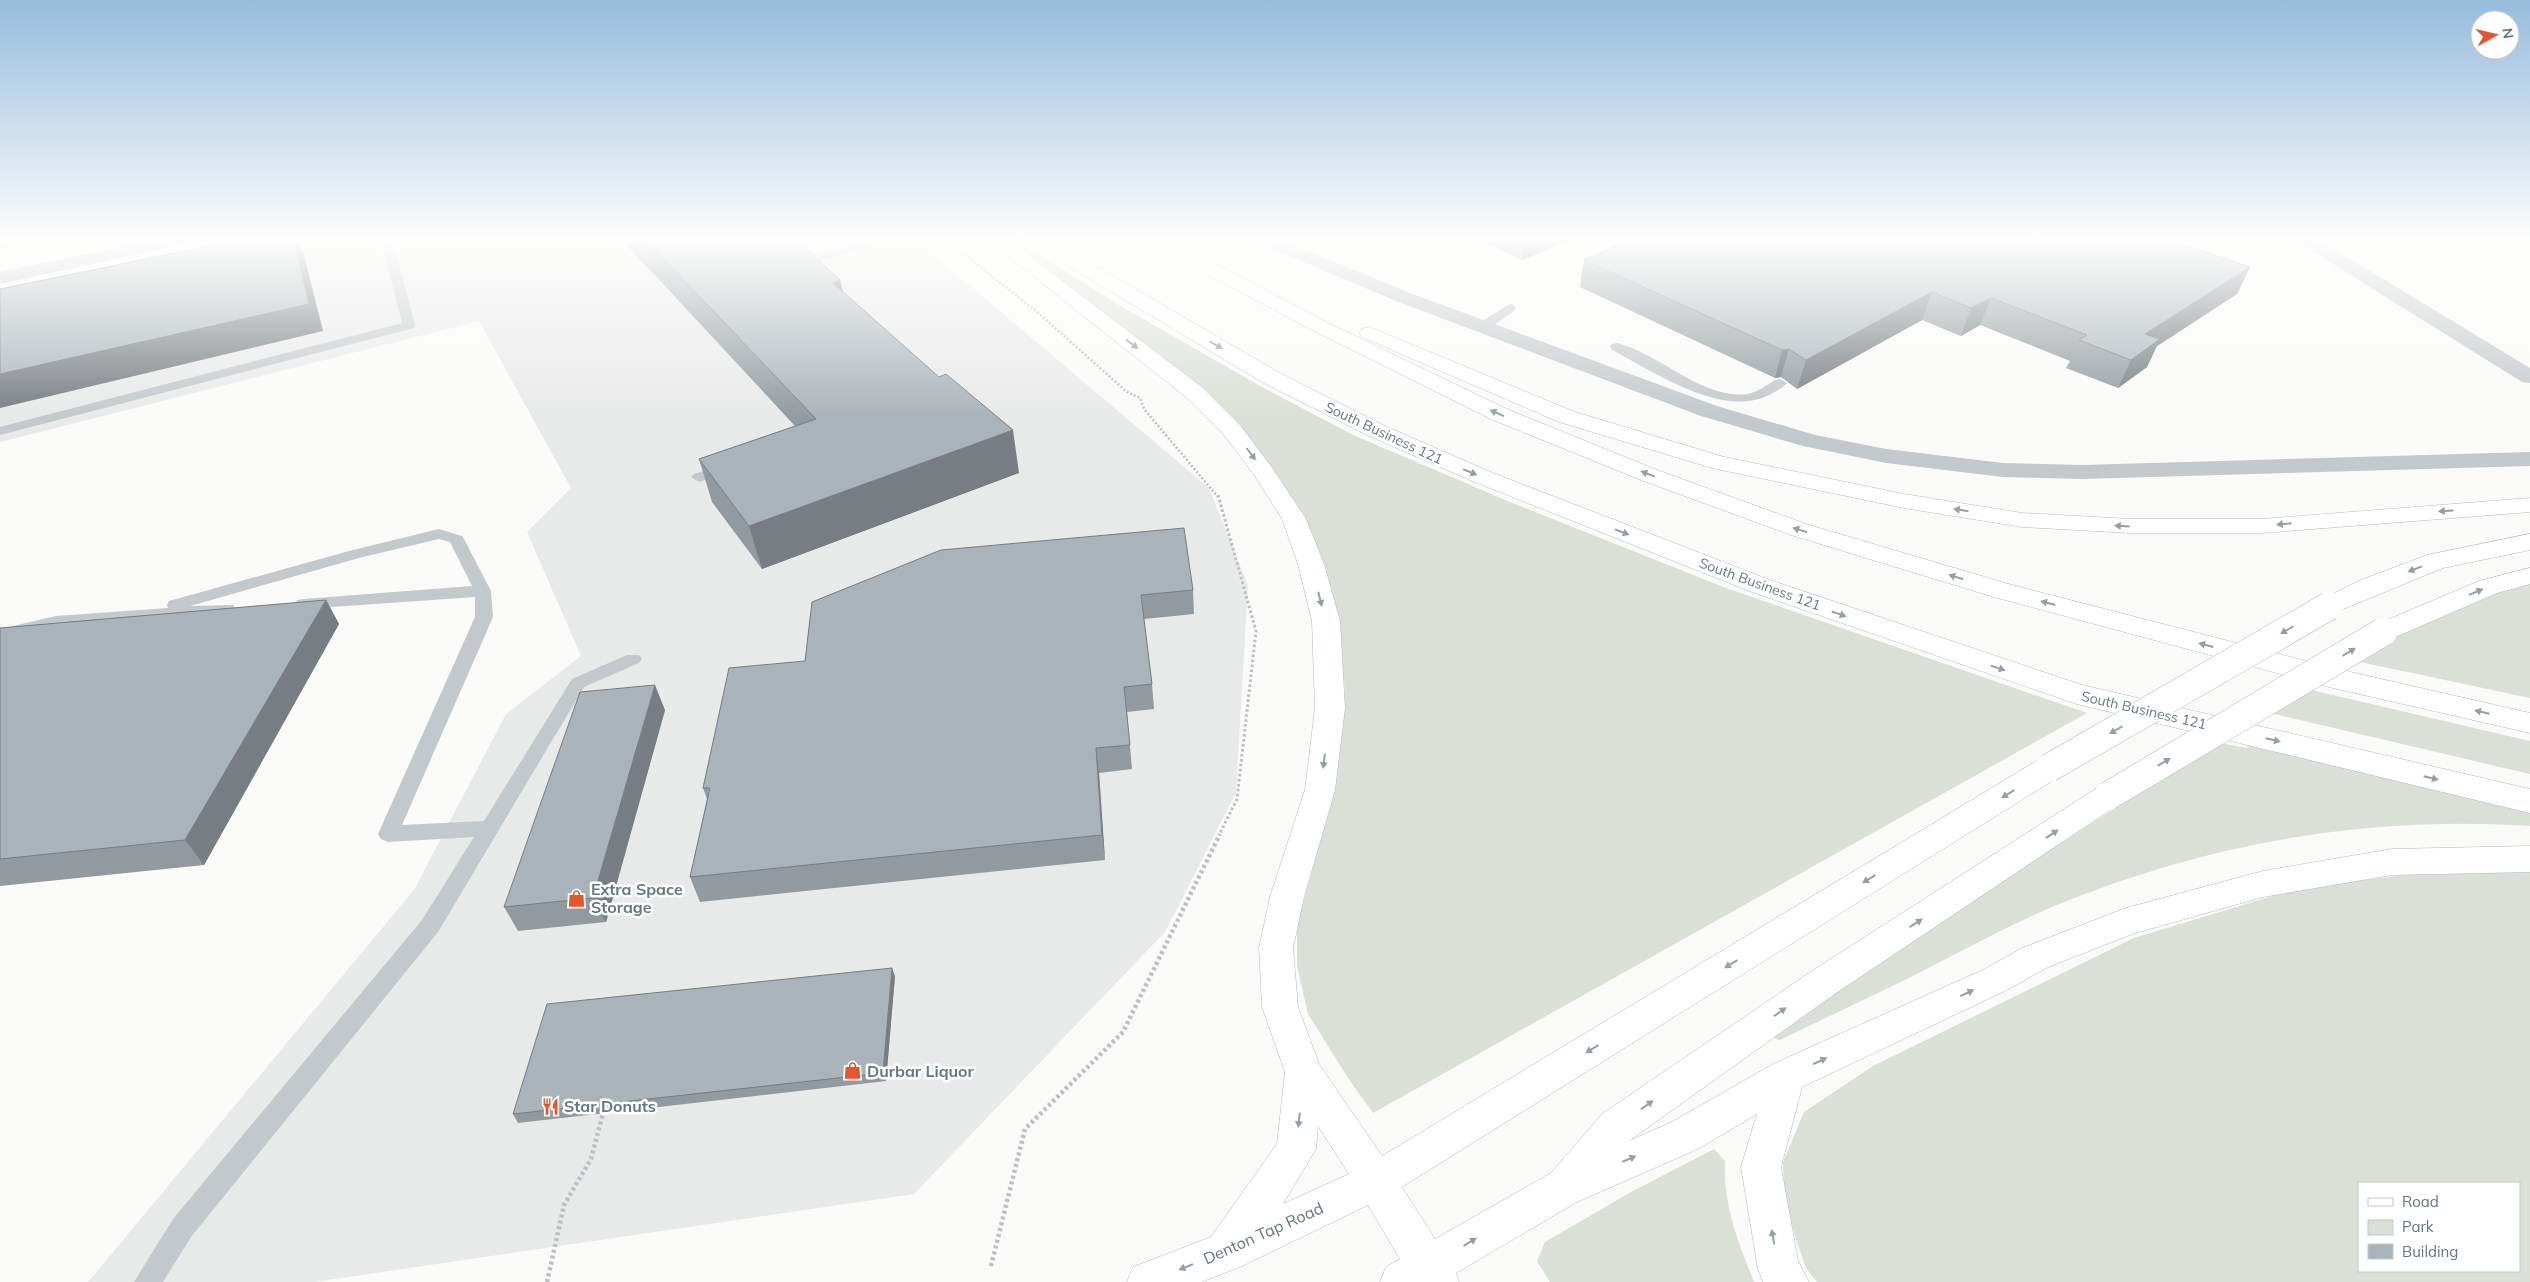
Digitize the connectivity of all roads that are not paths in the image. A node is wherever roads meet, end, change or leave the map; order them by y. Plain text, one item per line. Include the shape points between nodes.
1 (402, 300) edge
2 (1073, 300) edge
3 (1139, 300) edge
4 (1270, 300) edge
5 (1412, 300) edge
6 (2404, 300) edge
7 (1510, 308) dead end
8 (1321, 327) junction
9 (1482, 327) junction
10 (1617, 347) dead end
11 (2530, 377) edge
12 (1780, 383) dead end
13 (0, 431) edge
14 (2530, 459) edge
15 (744, 461) edge
16 (699, 477) edge
17 (2530, 505) edge
18 (2475, 510) junction
19 (2530, 516) edge
20 (2530, 542) edge
21 (2530, 576) edge
22 (483, 591) junction
23 (286, 605) edge
24 (246, 608) edge
25 (138, 615) junction
26 (0, 635) edge
27 (633, 659) dead end
28 (2530, 723) edge
29 (2530, 801) edge
30 (490, 828) junction
31 (2530, 859) edge
32 (1304, 1072) junction
33 (1786, 1076) junction
34 (1376, 1181) junction
35 (1563, 1188) junction
36 (1224, 1252) junction
37 (1422, 1277) edge
38 (147, 1282) edge
39 (1148, 1282) edge
40 (1788, 1282) edge

1 - 13 lane via 409,325
2 -> 32 main road via 1195,394 1232,430 1294,519 1311,564 1326,621 1330,708 1320,790 1286,897 1276,948 1280,1007
3 -> 29 main road, South Business 121 via 1270,377 1377,431 1486,478 1761,586 2077,694
4 - 8 main road
5 - 9 street
6 - 11 street
7 - 9 lane
18 -> 8 main road via 2262,526 2131,526 2012,518 1904,501 1720,463 1567,417 1353,326
28 -> 8 main road via 2229,651 2003,591 1800,530 1648,475 1501,415
9 - 14 street via 1748,424 1868,453 1963,466 2083,472
10 - 12 lane via 1722,396 1746,399
15 - 16 lane
17 - 18 main road
18 - 19 main road
20 -> 34 main road, Denton Tap Road, bridge via 2436,561 2370,586 2329,606 2050,768
35 -> 21 main road, bridge via 1616,1127 1824,982 2108,796 2383,632 2488,587
22 - 23 lane
22 - 25 lane via 456,540 439,534 355,554
22 - 30 lane via 484,617 388,834
24 - 25 lane
25 - 26 lane via 56,622
27 - 30 lane via 578,683
30 - 38 lane via 430,926 182,1228
33 -> 31 main road via 1997,979 2034,958 2126,922 2263,884 2392,862
32 - 34 main road
32 -> 36 main road via 1296,1149 1258,1208
35 -> 33 main road via 1686,1135
40 -> 33 main road via 1779,1268 1761,1167
34 - 36 main road, Denton Tap Road
34 - 37 main road
37 -> 35 main road
36 -> 39 main road, Denton Tap Road

